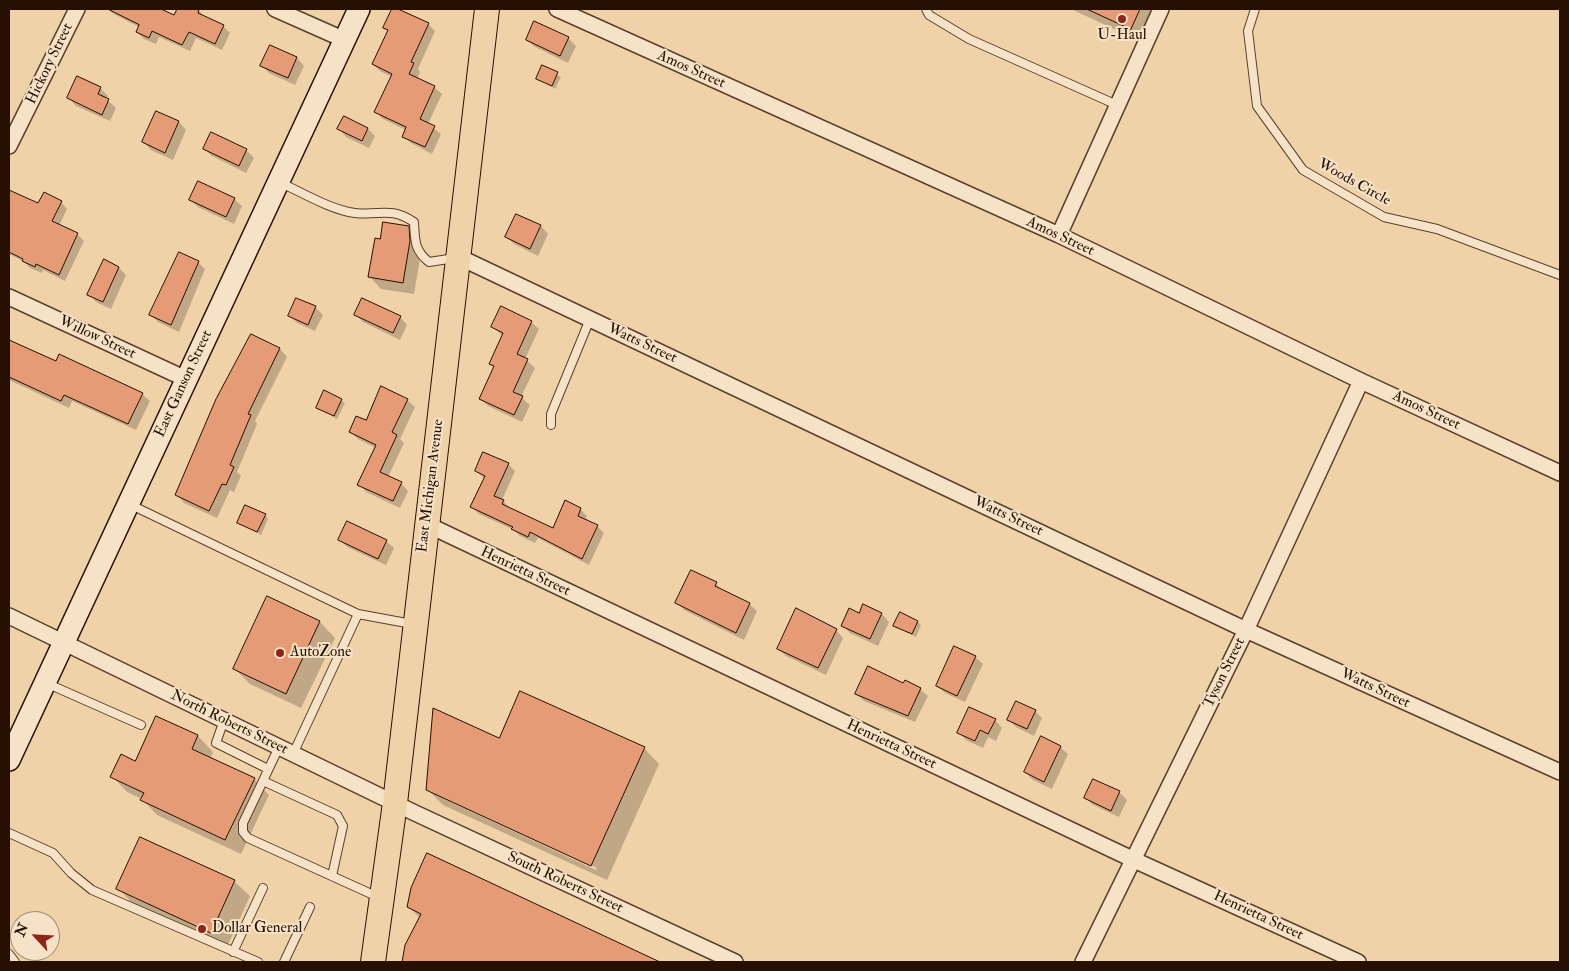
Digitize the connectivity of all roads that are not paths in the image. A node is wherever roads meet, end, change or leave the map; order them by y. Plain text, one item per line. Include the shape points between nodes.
1 (77, 9) edge
2 (275, 9) edge
3 (358, 9) edge
4 (487, 9) edge
5 (557, 9) edge
6 (926, 9) edge
7 (1161, 9) edge
8 (1255, 9) edge
9 (345, 40) junction
10 (1117, 105) junction
11 (9, 146) edge
12 (278, 182) junction
13 (1059, 235) junction
14 (459, 257) junction
15 (1560, 275) edge
16 (9, 297) edge
17 (590, 319) junction
18 (186, 379) junction
19 (1361, 381) junction
20 (551, 425) dead end
21 (1560, 472) edge
22 (128, 503) junction
23 (426, 524) junction
24 (358, 614) junction
25 (9, 616) edge
26 (415, 624) junction
27 (1246, 630) junction
28 (62, 642) junction
29 (44, 682) junction
30 (224, 720) junction
31 (141, 725) dead end
32 (279, 747) junction
33 (293, 754) junction
34 (9, 760) edge
35 (268, 769) junction
36 (1560, 772) edge
37 (263, 781) junction
38 (395, 803) junction
39 (9, 833) edge
40 (1132, 859) junction
41 (332, 876) junction
42 (263, 888) dead end
43 (382, 899) junction
44 (310, 906) dead end
45 (234, 952) junction
46 (9, 954) edge
47 (15, 962) edge
48 (258, 962) edge
49 (284, 962) edge
50 (373, 962) edge
51 (735, 962) edge
52 (1083, 962) edge
53 (1358, 962) edge

1 - 11 street, Hickory Street
2 - 9 street
3 - 9 street, East Ganson Street
4 - 14 main road, East Michigan Avenue
5 - 13 street, Amos Street
6 - 10 lane via 930,15 969,39
7 - 10 street
8 - 15 lane, Woods Circle via 1248,31 1257,106 1303,170 1384,216 1437,229
9 - 12 street, East Ganson Street
10 - 13 street
12 - 14 lane via 354,213 399,212 414,222 415,244 429,262
12 - 18 street, East Ganson Street
13 - 19 street, Amos Street
14 - 17 street, Watts Street
14 - 23 main road, East Michigan Avenue
16 - 18 street, Willow Street
17 - 20 lane via 551,414
17 - 27 street, Watts Street
18 - 22 street, East Ganson Street
19 - 21 street, Amos Street
19 - 27 street, Tyson Street
22 - 24 lane
22 - 28 street, East Ganson Street
23 - 26 main road, East Michigan Avenue
23 - 40 street, Henrietta Street
24 - 26 lane
24 - 33 lane
25 - 28 street, North Roberts Street
26 - 38 main road, East Michigan Avenue
27 - 36 street, Watts Street
27 - 40 street, Tyson Street
28 - 29 street, East Ganson Street
28 - 30 street, North Roberts Street
29 - 31 lane
29 - 34 street, East Ganson Street
30 - 32 street, North Roberts Street
30 - 35 lane via 216,743
32 - 33 street, North Roberts Street
32 - 35 lane
33 - 38 street, North Roberts Street
35 - 37 lane
37 - 41 lane via 337,815 341,820 343,826
37 - 41 lane via 243,824 243,832 248,838
38 - 43 main road, East Michigan Avenue
38 - 51 street, South Roberts Street
39 - 45 lane via 53,853 92,890
40 - 52 street, Tyson Street
40 - 53 street, Henrietta Street
41 - 43 lane
42 - 45 lane
43 - 50 main road, East Michigan Avenue
44 - 49 lane
45 - 48 lane
46 - 47 lane

